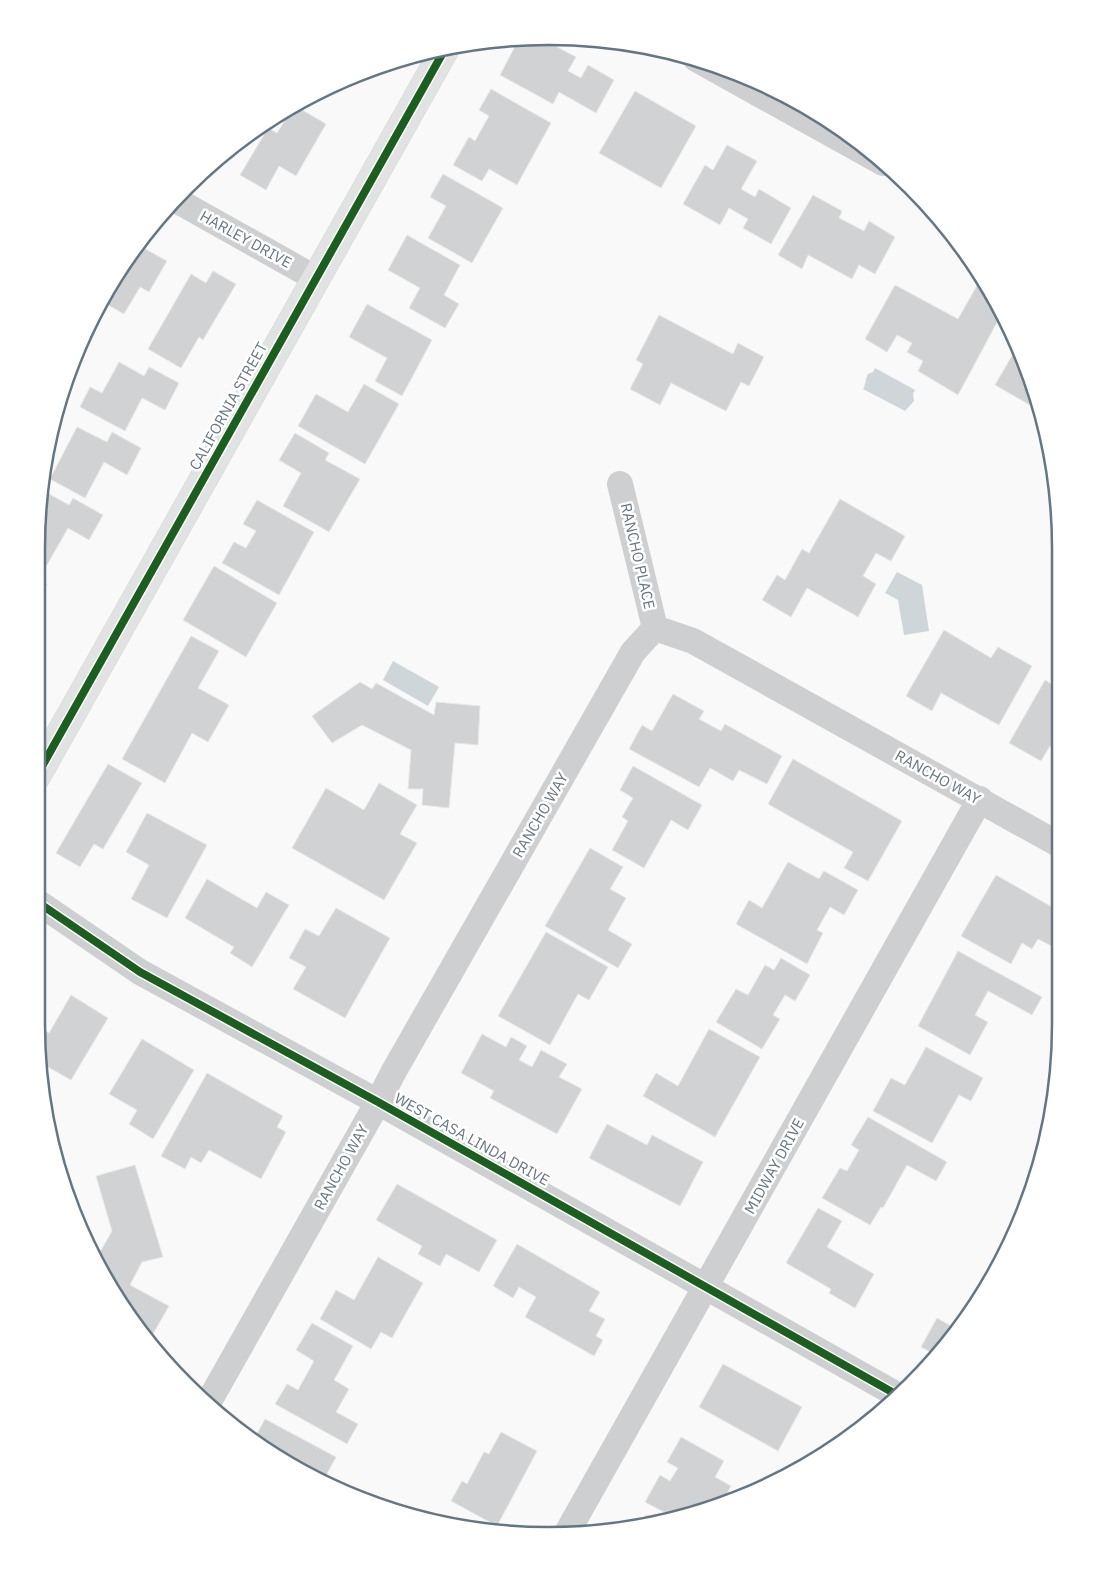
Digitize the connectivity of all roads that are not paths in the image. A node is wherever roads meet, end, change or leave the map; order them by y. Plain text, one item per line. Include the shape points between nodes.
1 (439, 57) edge
2 (739, 82) edge
3 (814, 121) edge
4 (182, 203) edge
5 (315, 278) junction
6 (620, 484) dead end
7 (655, 628) junction
8 (45, 760) edge
9 (980, 800) junction
10 (1052, 841) edge
11 (45, 908) edge
12 (378, 1102) junction
13 (706, 1287) junction
14 (891, 1392) edge
15 (212, 1398) edge
16 (571, 1526) edge

1 - 5 street, CALIFORNIA STREET
2 - 3 street
4 - 5 street, HARLEY DRIVE
5 - 8 street, CALIFORNIA STREET
6 - 7 street, RANCHO PLACE
7 - 9 street, RANCHO WAY via 693,641
7 - 12 street, RANCHO WAY via 633,652
9 - 10 street, RANCHO WAY
9 - 13 street, MIDWAY DRIVE
11 - 12 street, WEST CASA LINDA DRIVE via 140,972
12 - 13 street, WEST CASA LINDA DRIVE
12 - 15 street, RANCHO WAY
13 - 14 street, WEST CASA LINDA DRIVE
13 - 16 street, MIDWAY DRIVE

